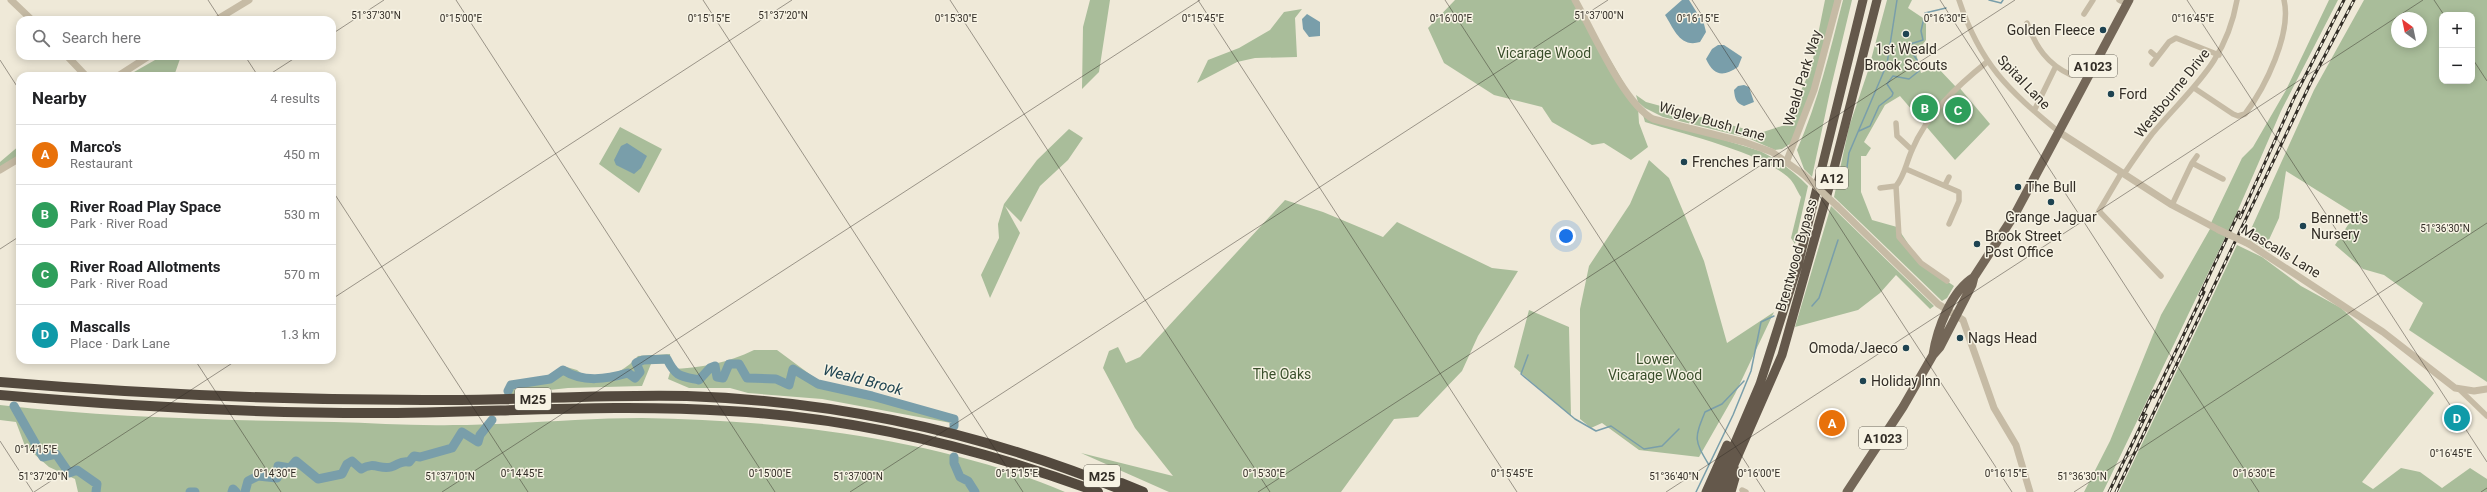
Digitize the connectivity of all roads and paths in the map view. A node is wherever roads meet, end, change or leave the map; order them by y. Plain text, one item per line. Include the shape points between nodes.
1 (11, 0) edge
2 (250, 0) edge
3 (1575, 0) edge
4 (1838, 0) edge
5 (1864, 0) edge
6 (1877, 0) edge
7 (1959, 0) edge
8 (2093, 0) edge
9 (2237, 0) edge
10 (2284, 0) edge
11 (2125, 1) edge
12 (2084, 14) dead end
13 (28, 16) edge
14 (223, 16) edge
15 (2027, 23) dead end
16 (2151, 52) dead end
17 (2219, 55) junction
18 (2157, 57) junction
19 (71, 60) edge
20 (143, 60) edge
21 (1987, 62) junction
22 (2152, 64) dead end
23 (2055, 68) junction
24 (82, 72) edge
25 (124, 72) edge
26 (2070, 75) dead end
27 (2194, 88) junction
28 (2034, 111) junction
29 (1896, 123) dead end
30 (2058, 132) junction
31 (1912, 150) junction
32 (2197, 156) dead end
33 (16, 160) edge
34 (1786, 163) junction
35 (2192, 163) junction
36 (1906, 169) junction
37 (0, 170) edge
38 (2123, 173) junction
39 (1949, 177) dead end
40 (2223, 180) dead end
41 (1945, 185) junction
42 (1896, 186) junction
43 (1880, 188) dead end
44 (2172, 204) junction
45 (1950, 224) dead end
46 (2161, 276) dead end
47 (1974, 277) junction
48 (1947, 281) dead end
49 (1948, 311) junction
50 (1956, 315) junction
51 (1932, 355) junction
52 (0, 382) edge
53 (1760, 384) junction
54 (2487, 388) edge
55 (2459, 389) junction
56 (2474, 391) junction
57 (0, 395) edge
58 (2472, 402) junction
59 (2487, 416) edge
60 (1734, 464) junction
61 (1059, 466) junction
62 (1057, 478) junction
63 (1079, 492) edge
64 (1098, 492) edge
65 (1127, 492) edge
66 (1143, 492) edge
67 (1706, 492) edge
68 (1714, 492) edge
69 (1722, 492) edge
70 (1731, 492) edge
71 (1847, 492) edge
72 (2030, 492) edge

1 - 13 street
2 - 14 street
3 - 34 street, Wigley Bush Lane via 1629,97 1645,115 1744,142 1772,152
4 - 34 street, Weald Park Way via 1814,90
5 - 53 highway, Brentwood Bypass / A12 via 1798,265
6 - 60 highway, Brentwood Bypass / A12 via 1788,336 1770,386
7 - 21 street, Spital Lane via 1970,31
8 - 12 street
9 - 17 street, Westbourne Drive via 2231,28
10 - 27 street via 2286,14 2275,60 2245,114 2233,114
11 - 30 main road, A1023
15 - 23 street via 2037,46
16 - 18 street
17 - 18 street via 2176,38 2169,42
17 - 27 street, Westbourne Drive
18 - 22 street
19 - 24 street
20 - 25 street
21 - 28 street, Spital Lane
21 - 31 street via 1948,95
23 - 26 street
23 - 28 street
27 - 38 street, Westbourne Drive via 2152,134
28 - 30 street, Spital Lane
29 - 31 street via 1897,136
30 - 38 street, Mascalls Lane
30 - 47 main road, A1023 via 2015,214
31 - 36 street
32 - 35 street
33 - 37 street
34 - 49 street, Wigley Bush Lane, bridge via 1803,174 1933,300
35 - 40 street
35 - 44 street
36 - 41 street
36 - 42 street
38 - 44 street, Mascalls Lane
38 - 46 street, Westbourne Drive via 2099,211
39 - 41 street
41 - 45 street via 1960,195
42 - 43 street
42 - 48 street via 1899,237 1921,263
44 - 55 street, Mascalls Lane, bridge via 2249,244 2377,328 2444,381
47 - 49 main road, A1023 via 1966,282
47 - 50 main road, A1023
49 - 50 street
49 - 51 main road, A1023
50 - 51 main road, A1023 via 1940,347
50 - 72 street via 1963,320 1970,335 1994,408 2016,445
51 - 71 main road, A1023 via 1903,407
52 - 61 highway, M25 via 152,393 280,398 448,400 661,396 739,399 816,407 892,420 986,443
53 - 67 highway, A12 via 1741,416
53 - 68 highway, A12
54 - 56 street, Mascalls Lane
55 - 56 street, Mascalls Lane
55 - 58 street
56 - 58 street
57 - 62 highway, M25 via 158,407 274,411 422,413 655,408 756,413 834,422 910,436 972,451
58 - 59 street
60 - 69 highway, A12
60 - 70 highway, A12 via 1735,478
61 - 65 highway, M25
61 - 66 highway, M25 via 1091,472
62 - 63 highway, M25
62 - 64 highway, M25

